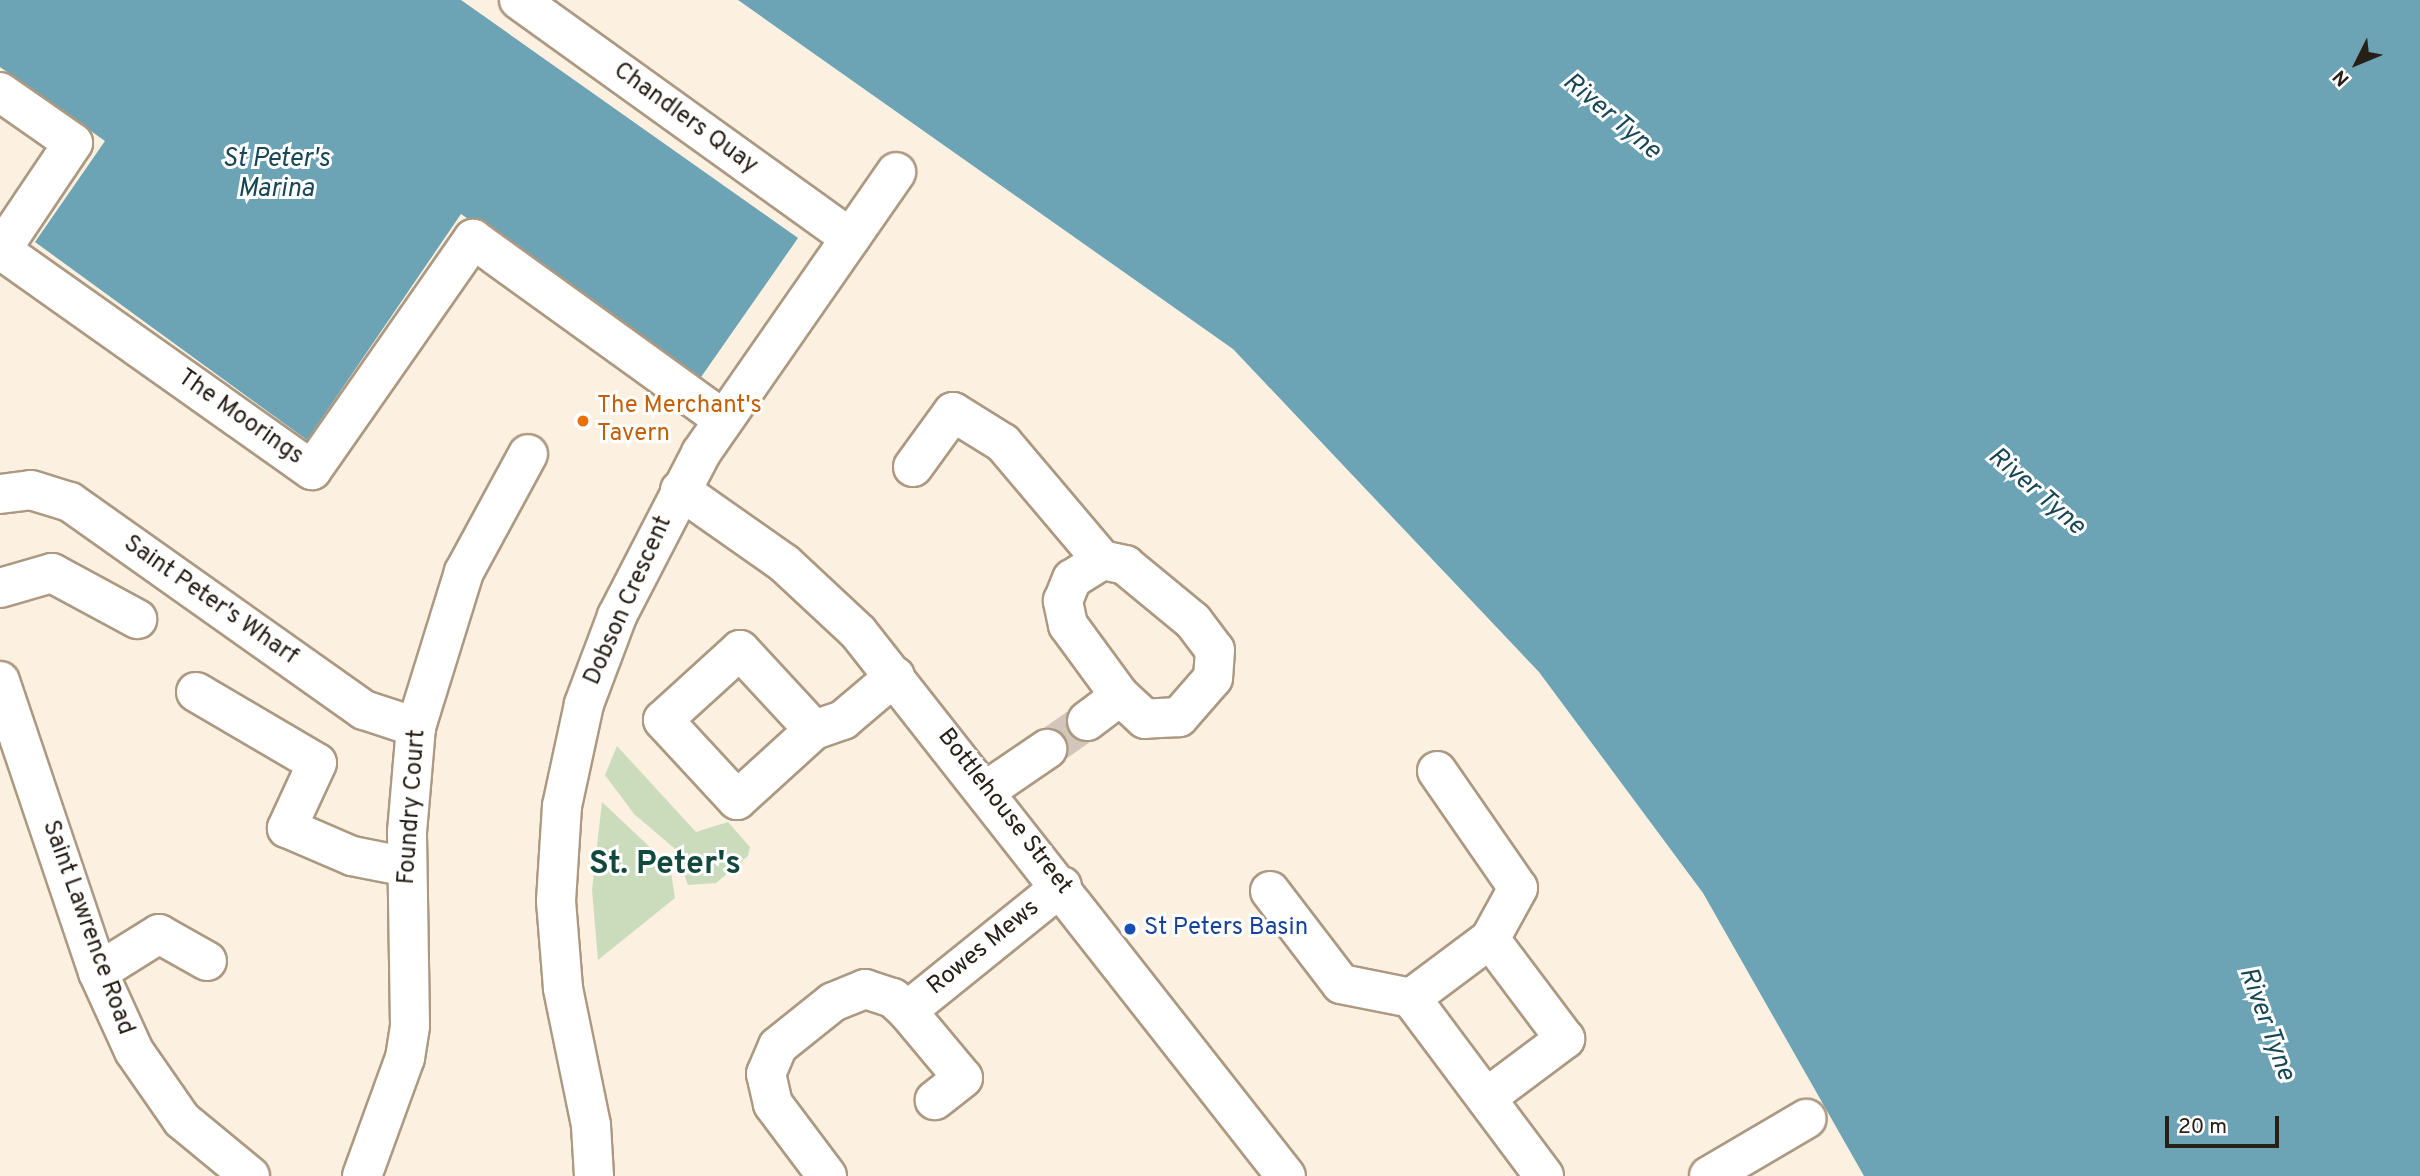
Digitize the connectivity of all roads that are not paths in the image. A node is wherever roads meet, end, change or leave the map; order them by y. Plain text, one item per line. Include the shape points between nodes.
1 (519, 0) edge
2 (0, 92) edge
3 (897, 172) dead end
4 (850, 238) junction
5 (723, 419) junction
6 (528, 454) dead end
7 (913, 467) dead end
8 (680, 490) junction
9 (0, 494) edge
10 (1102, 560) junction
11 (0, 589) edge
12 (137, 619) dead end
13 (895, 677) junction
14 (0, 681) edge
15 (197, 692) dead end
16 (1120, 696) junction
17 (1087, 721) tunnel mouth
18 (416, 727) junction
19 (814, 730) dead end
20 (1047, 749) tunnel mouth
21 (1437, 771) dead end
22 (987, 790) junction
23 (407, 867) junction
24 (1062, 886) junction
25 (1269, 891) dead end
26 (1490, 939) junction
27 (207, 961) dead end
28 (98, 971) junction
29 (1411, 998) junction
30 (906, 1011) junction
31 (1486, 1098) junction
32 (935, 1100) dead end
33 (1806, 1119) dead end
34 (250, 1176) edge
35 (362, 1176) edge
36 (594, 1176) edge
37 (827, 1176) edge
38 (1286, 1176) edge
39 (1544, 1176) edge
40 (1709, 1176) edge

1 - 4 street, Chandlers Quay
2 - 5 street, The Moorings via 73,143 1,250 312,470 473,239
3 - 4 street, Dobson Crescent
4 - 5 street, Dobson Crescent
5 - 8 street, Dobson Crescent
6 - 18 street, Foundry Court via 464,572
7 - 10 street via 953,412 1003,443
8 - 13 street, Bottlehouse Street via 827,600
8 - 36 street, Dobson Crescent via 599,661 562,806 558,946
9 - 18 street, Saint Peter's Wharf via 31,490 70,502 364,710
10 - 16 street via 1073,579 1064,612
10 - 16 street via 1125,565 1193,621 1215,650 1213,677 1179,717 1145,719
11 - 12 street via 52,573
13 - 19 street via 843,720
13 - 22 street, Bottlehouse Street
14 - 28 street, Saint Lawrence Road
15 - 23 street via 317,763 287,828 352,856
16 - 17 street
18 - 23 street, Foundry Court
20 - 22 street
21 - 26 street via 1518,888
22 - 24 street, Bottlehouse Street
23 - 35 street, Foundry Court via 410,1026 405,1058
24 - 30 street, Rowes Mews
24 - 38 street, Bottlehouse Street
25 - 29 street via 1341,984
26 - 29 street
26 - 31 street via 1565,1040
27 - 28 street via 159,934
28 - 34 street, Saint Lawrence Road via 156,1087 203,1142
29 - 31 street
30 - 32 street, Rowes Mews via 963,1078
30 - 37 street, Rowes Mews via 880,991 849,992 770,1058 766,1081 773,1104
31 - 39 street
33 - 40 street

